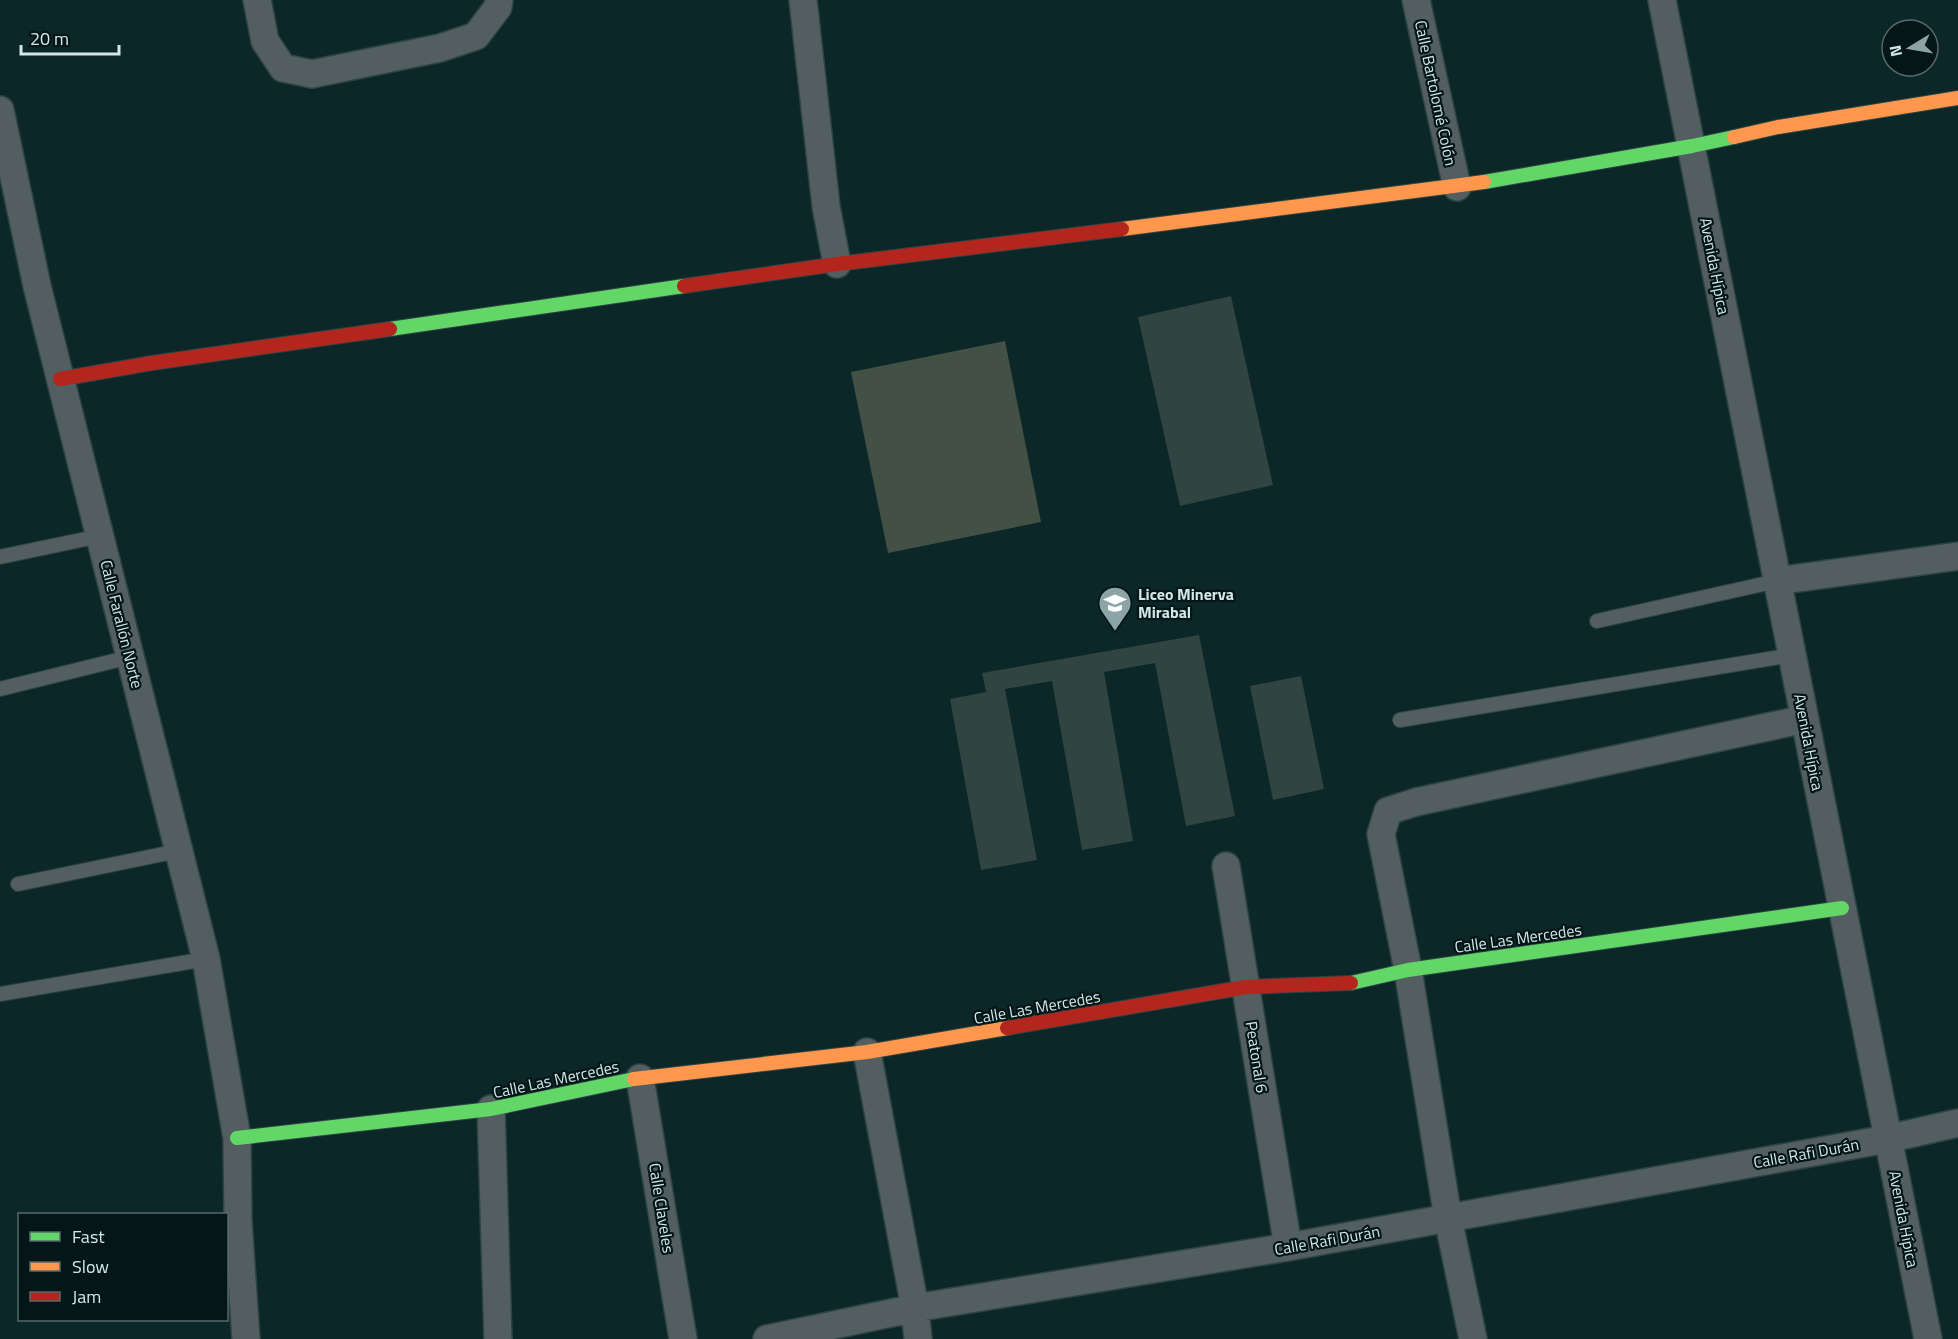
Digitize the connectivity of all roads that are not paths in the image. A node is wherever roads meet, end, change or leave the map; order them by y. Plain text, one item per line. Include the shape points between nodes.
1 (257, 0) edge
2 (498, 0) edge
3 (803, 0) edge
4 (1416, 0) edge
5 (1662, 0) edge
6 (1958, 98) edge
7 (0, 110) edge
8 (1692, 146) junction
9 (1457, 187) junction
10 (837, 264) junction
11 (60, 379) junction
12 (100, 536) junction
13 (1958, 556) edge
14 (0, 557) edge
15 (1777, 580) junction
16 (1597, 621) dead end
17 (1792, 655) junction
18 (130, 657) junction
19 (0, 689) edge
20 (1805, 719) junction
21 (1400, 720) dead end
22 (178, 851) junction
23 (1226, 867) dead end
24 (18, 884) dead end
25 (1842, 909) junction
26 (206, 959) junction
27 (1408, 970) junction
28 (1246, 987) junction
29 (0, 994) edge
30 (867, 1052) junction
31 (640, 1078) junction
32 (491, 1109) junction
33 (1958, 1123) edge
34 (237, 1138) junction
35 (1887, 1139) junction
36 (1448, 1218) junction
37 (1288, 1247) junction
38 (915, 1308) junction
39 (246, 1339) edge
40 (498, 1339) edge
41 (683, 1339) edge
42 (767, 1339) edge
43 (918, 1339) edge
44 (1473, 1339) edge
45 (1928, 1339) edge

1 - 2 street via 264,41 283,68 312,74 440,48 476,36 498,7
3 - 10 street via 826,206
4 - 9 street, Calle Bartolomé Colón
5 - 8 street, Avenida Hípica
6 - 8 street via 1779,127
7 - 11 street, Calle Farallón Norte
8 - 9 street
8 - 15 street, Avenida Hípica
9 - 10 street
10 - 11 street
11 - 12 street, Calle Farallón Norte
12 - 14 lane
12 - 18 street, Calle Farallón Norte
13 - 15 street
15 - 16 lane
15 - 17 street, Avenida Hípica
17 - 20 street, Avenida Hípica
17 - 21 lane
18 - 19 lane
18 - 22 street, Calle Farallón Norte
20 - 25 street, Avenida Hípica
20 - 27 street via 1388,811 1381,834
22 - 24 lane
22 - 26 street, Calle Farallón Norte
23 - 28 street, Peatonal 6
25 - 27 street, Calle Las Mercedes
25 - 35 street, Avenida Hípica
26 - 29 lane
26 - 34 street, Calle Farallón Norte
27 - 28 street, Calle Las Mercedes via 1353,983
27 - 36 street
28 - 30 street, Calle Las Mercedes
28 - 37 street, Peatonal 6
30 - 31 street, Calle Las Mercedes
30 - 38 street
31 - 32 street, Calle Las Mercedes
31 - 41 street, Calle Claveles
32 - 34 street, Calle Las Mercedes
32 - 40 street
33 - 35 street, Calle Rafi Durán
34 - 39 street, Calle Farallón Norte
35 - 36 street, Calle Rafi Durán
35 - 45 street, Avenida Hípica
36 - 37 street, Calle Rafi Durán
36 - 44 street
37 - 38 street, Calle Rafi Durán
38 - 42 street, Calle Rafi Durán
38 - 43 street

